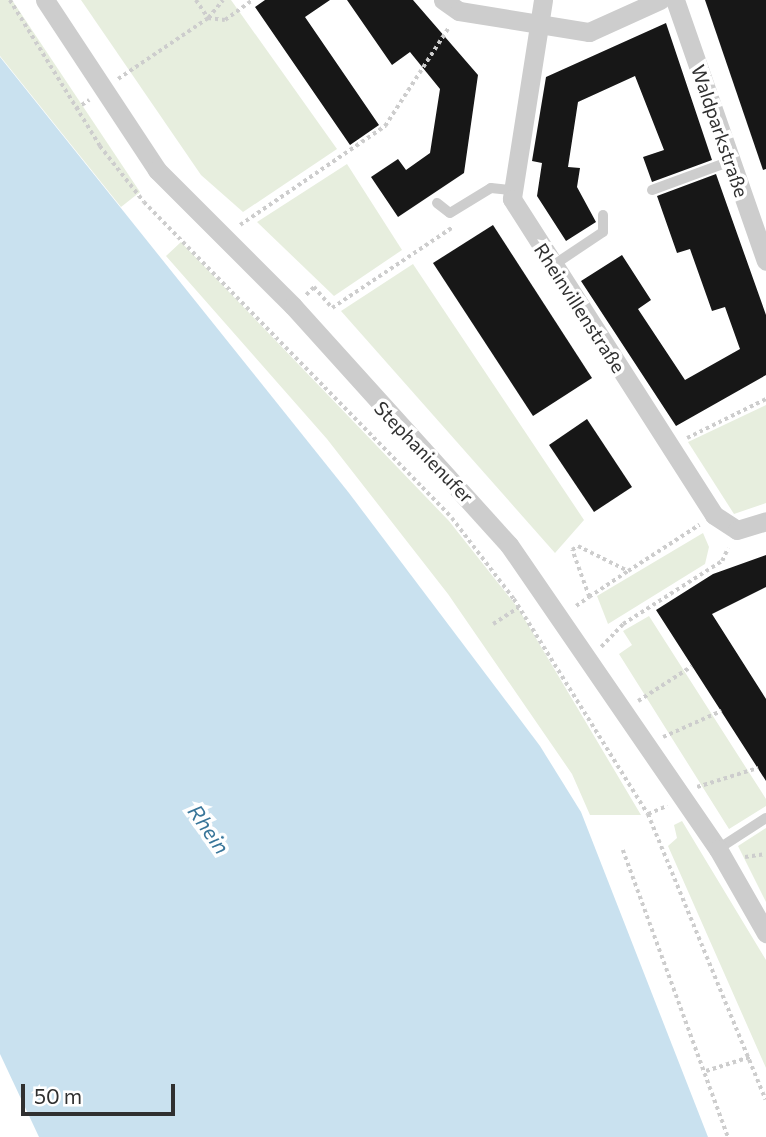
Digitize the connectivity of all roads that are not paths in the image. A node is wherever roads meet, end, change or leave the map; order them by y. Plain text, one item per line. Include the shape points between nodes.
1 (45, 0) edge
2 (543, 0) edge
3 (660, 0) edge
4 (675, 0) edge
5 (451, 6) edge
6 (538, 24) junction
7 (731, 161) junction
8 (511, 190) junction
9 (652, 190) dead end
10 (437, 203) dead end
11 (603, 215) dead end
12 (766, 261) edge
13 (552, 266) junction
14 (766, 520) edge
15 (766, 818) edge
16 (718, 849) junction
17 (766, 933) edge

1 - 16 street, Stephanienufer via 100,92 157,170 293,306 473,501 559,616 619,712
2 - 6 street
3 - 6 street via 589,32
4 - 7 street, Waldparkstraße
5 - 6 street
6 - 8 street
7 - 9 lane
7 - 12 street, Waldparkstraße
8 - 10 lane via 491,188 450,213
8 - 13 street, Rheinvillenstraße
11 - 13 lane via 603,232
13 - 14 street, Rheinvillenstraße via 714,515 737,530
15 - 16 lane
16 - 17 street, Stephanienufer

